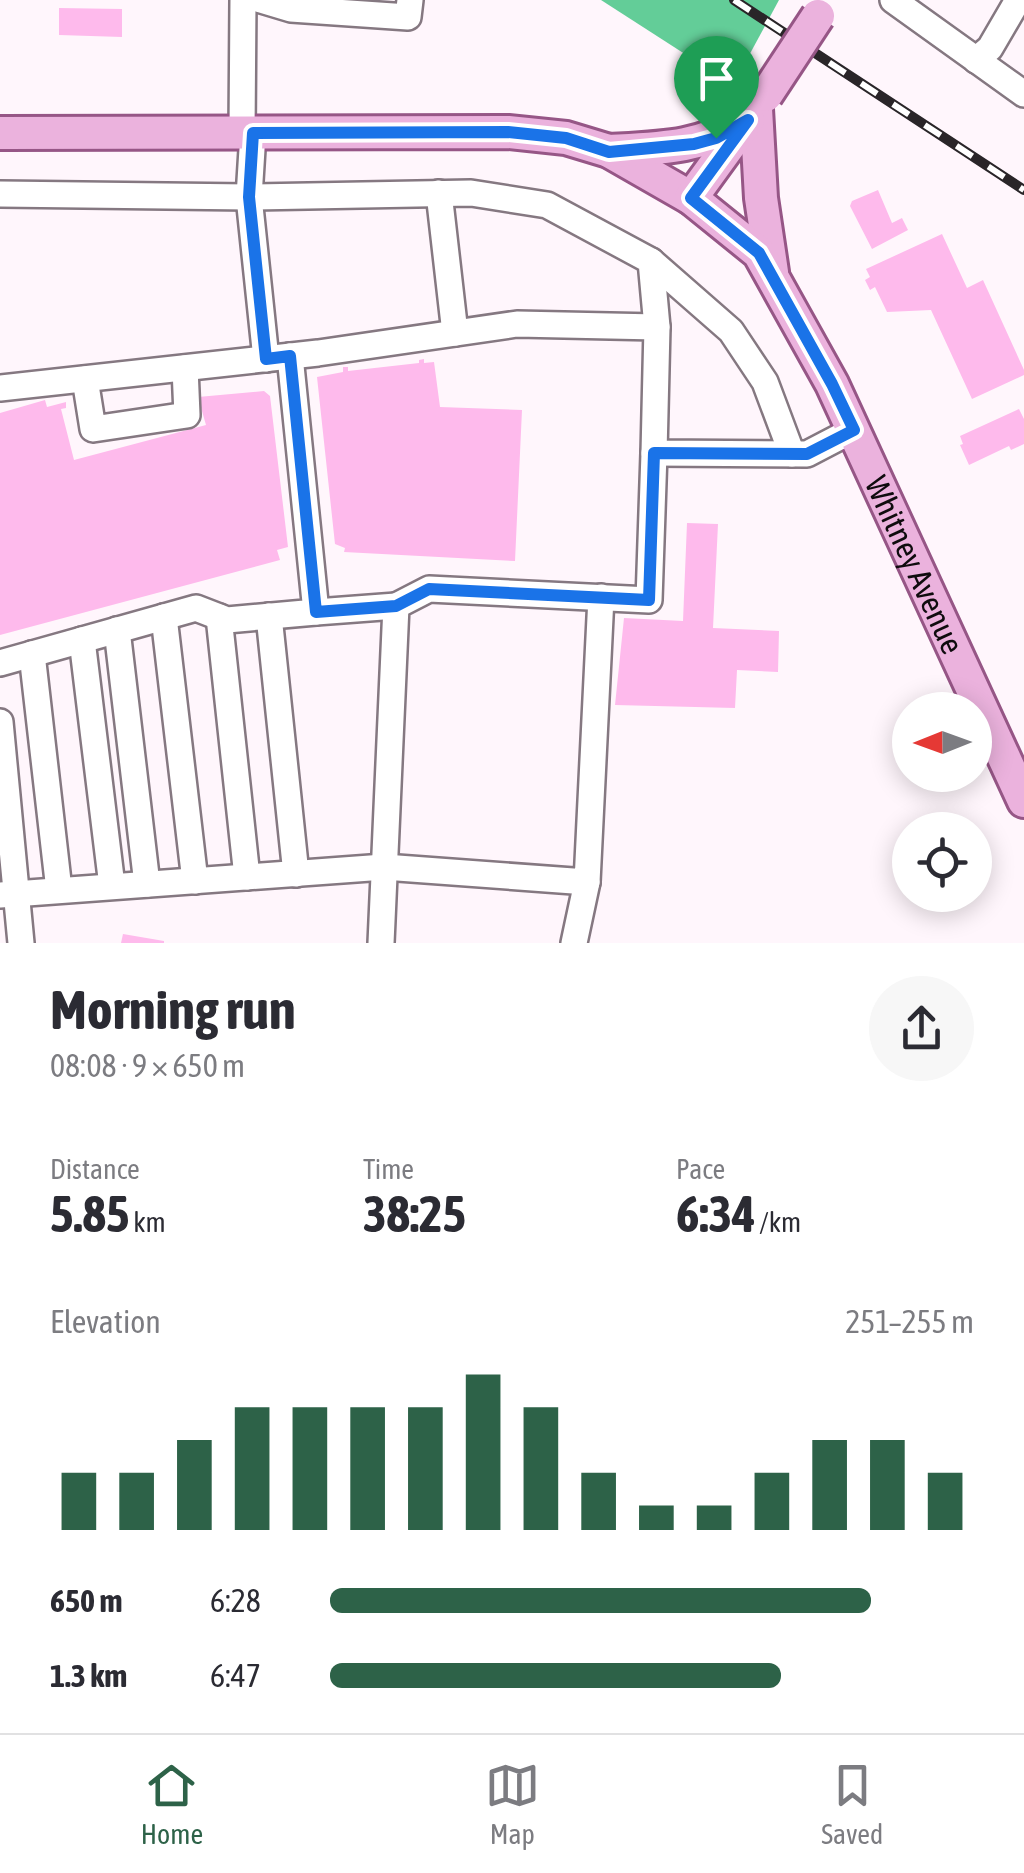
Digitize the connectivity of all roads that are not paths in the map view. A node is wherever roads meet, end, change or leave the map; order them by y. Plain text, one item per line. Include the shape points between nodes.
1 (243, 0) edge
2 (262, 0) edge
3 (410, 0) edge
4 (893, 0) edge
5 (1018, 0) edge
6 (824, 8) edge
7 (976, 60) junction
8 (1024, 94) edge
9 (757, 108) junction
10 (0, 133) edge
11 (247, 133) junction
12 (609, 152) junction
13 (439, 193) junction
14 (0, 194) edge
15 (249, 197) junction
16 (691, 198) junction
17 (651, 261) junction
18 (772, 277) junction
19 (657, 328) junction
20 (456, 333) junction
21 (278, 357) junction
22 (185, 368) junction
23 (85, 379) junction
24 (0, 388) edge
25 (854, 430) junction
26 (654, 453) junction
27 (792, 454) junction
28 (601, 597) junction
29 (396, 606) junction
30 (316, 612) junction
31 (269, 616) junction
32 (164, 617) junction
33 (219, 617) junction
34 (117, 630) junction
35 (82, 640) junction
36 (32, 654) junction
37 (0, 663) edge
38 (0, 722) edge
39 (1024, 801) edge
40 (384, 868) junction
41 (296, 874) junction
42 (247, 877) junction
43 (195, 881) junction
44 (587, 882) junction
45 (147, 884) junction
46 (112, 886) junction
47 (59, 890) junction
48 (8, 894) edge
49 (21, 943) edge
50 (380, 943) edge
51 (574, 943) edge

1 - 11 street
2 - 3 street via 291,9 408,17
4 - 7 street
5 - 7 street
6 - 9 main road, bridge
7 - 8 street
9 - 12 main road via 716,138
9 - 16 main road
9 - 18 main road
10 - 11 main road
11 - 12 main road via 508,132 566,138
11 - 15 street
12 - 16 main road, Whitney Avenue
13 - 15 street
13 - 17 street via 547,205
13 - 20 street
14 - 15 street
15 - 21 street
16 - 18 main road, Whitney Avenue via 759,253
17 - 19 street
17 - 27 street via 732,331 765,382
18 - 25 main road, Whitney Avenue
19 - 20 street via 517,324
19 - 26 street
20 - 21 street
21 - 22 street
21 - 30 street
22 - 23 street
22 - 23 street via 187,415 93,428
23 - 24 street
25 - 27 street via 807,454
25 - 39 main road, Whitney Avenue
26 - 27 street
26 - 28 street via 649,600
28 - 29 street via 429,589
28 - 44 street
29 - 30 street
29 - 40 street
30 - 31 street
31 - 33 street
31 - 41 street
32 - 33 street via 196,608
32 - 34 street
32 - 43 street
33 - 42 street
34 - 35 street
34 - 45 street
35 - 36 street
35 - 46 street
36 - 37 street
36 - 47 street
38 - 48 street
40 - 41 street
40 - 44 street
40 - 50 street
41 - 42 street
42 - 43 street
43 - 45 street
44 - 51 street
45 - 46 street
46 - 47 street
47 - 48 street
48 - 49 street

